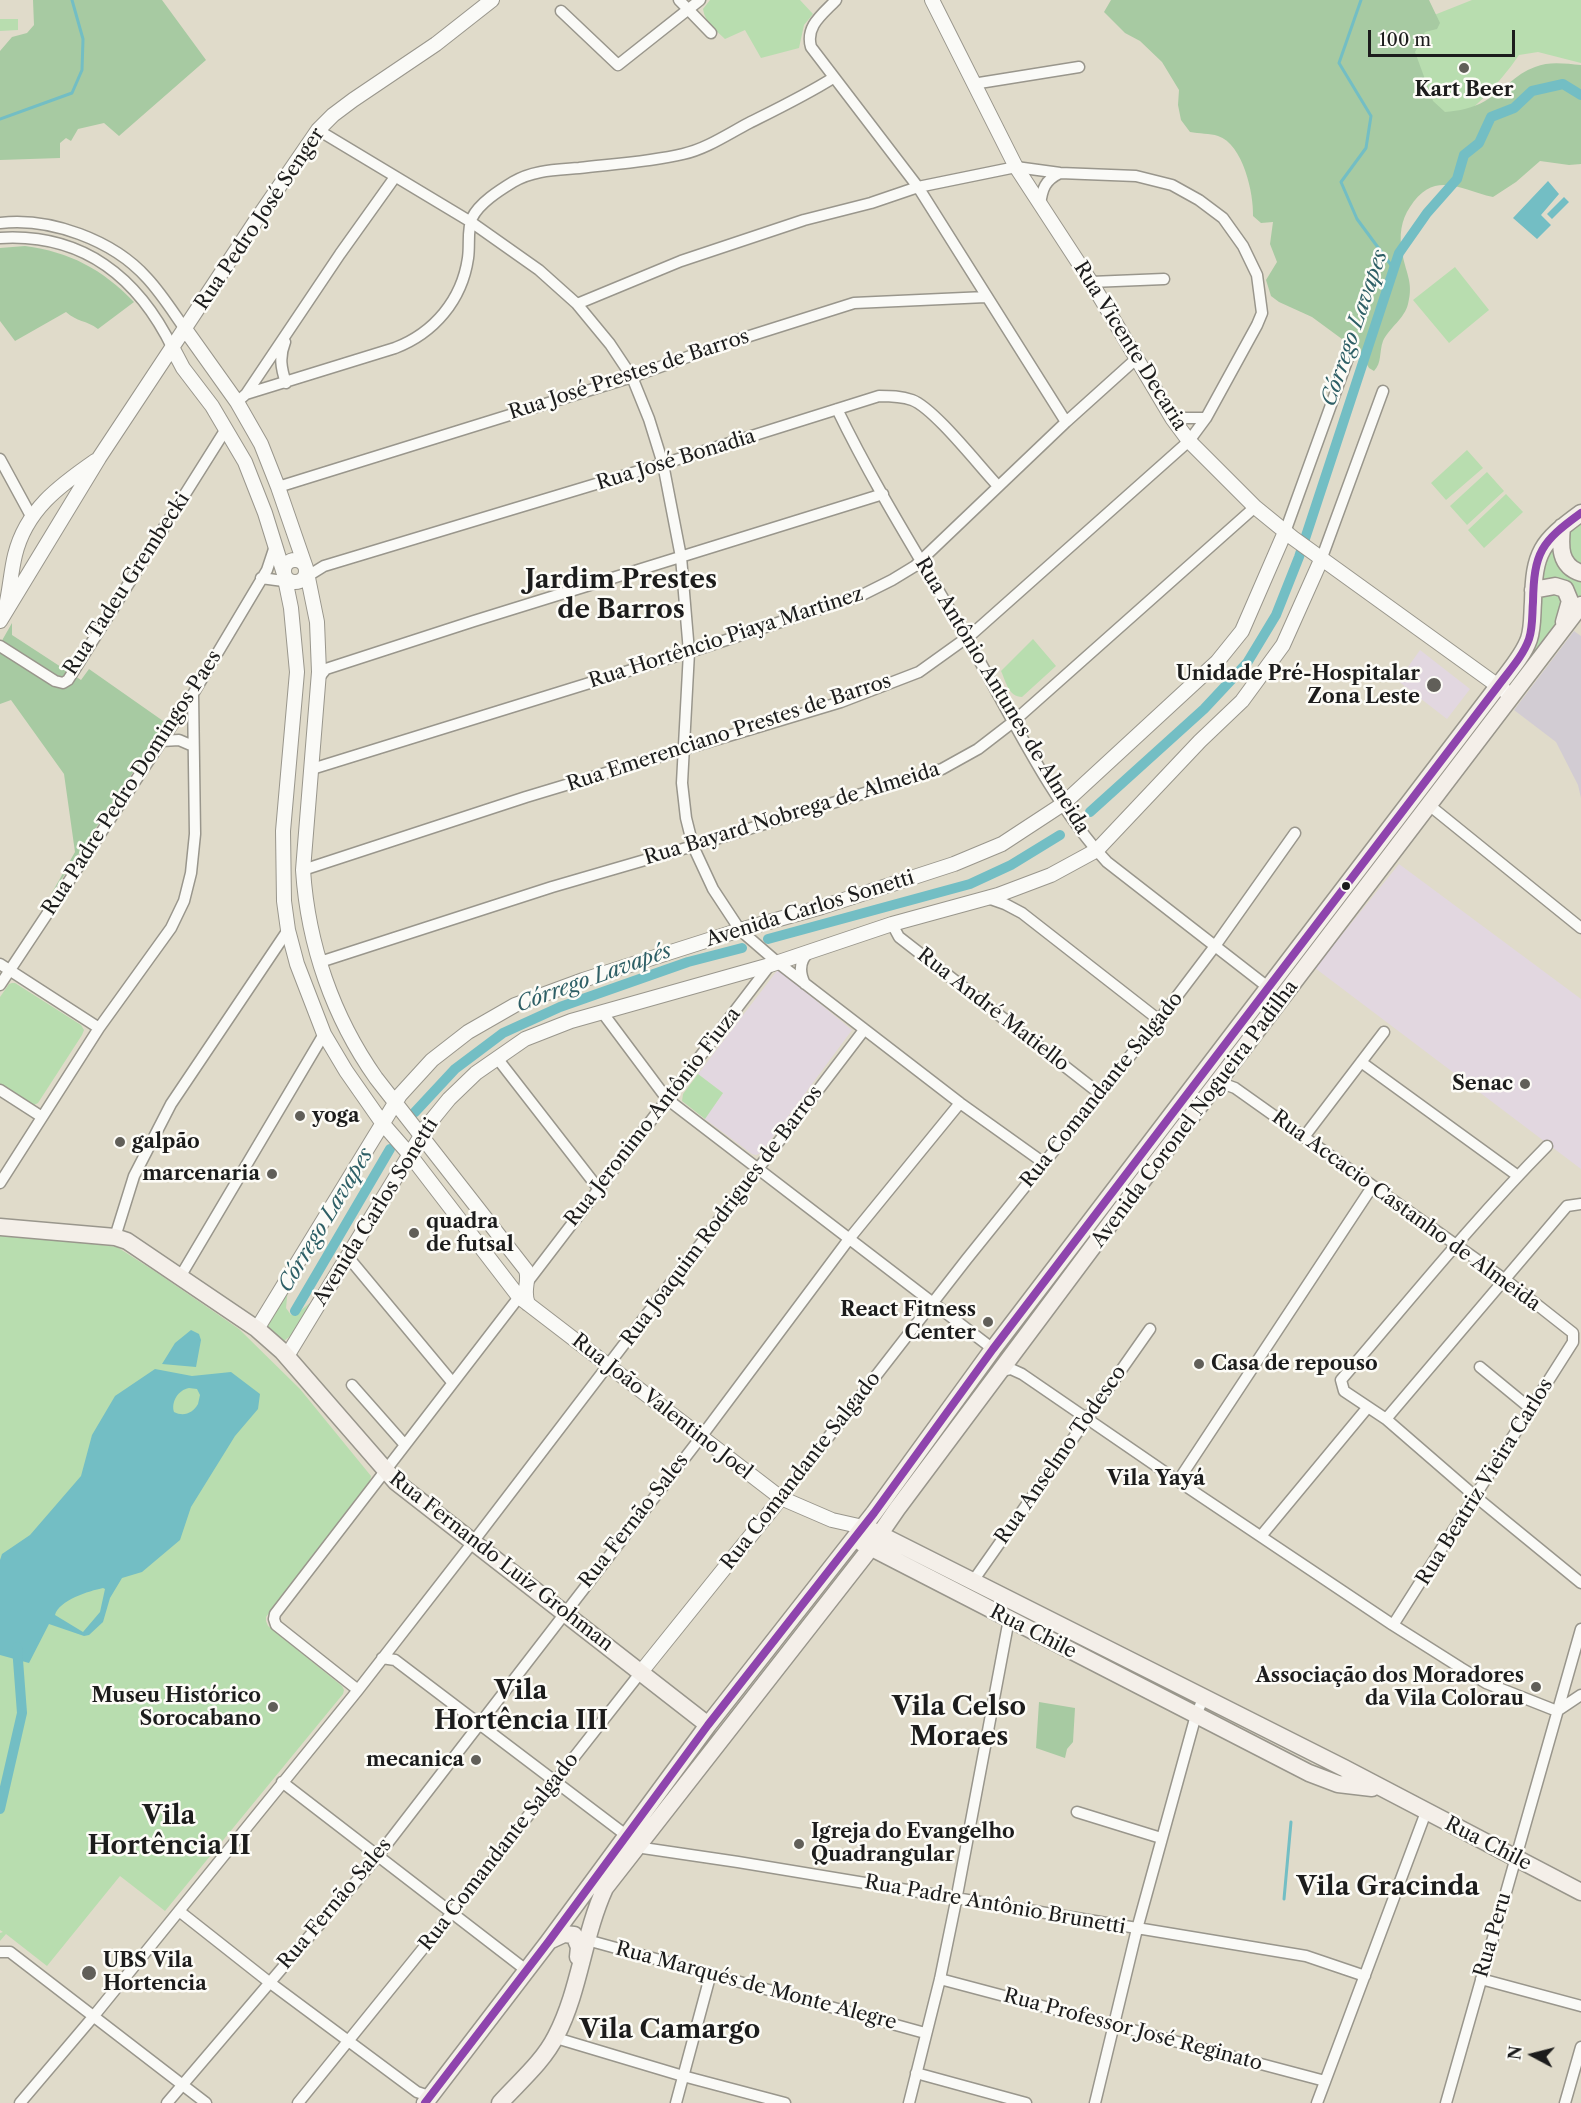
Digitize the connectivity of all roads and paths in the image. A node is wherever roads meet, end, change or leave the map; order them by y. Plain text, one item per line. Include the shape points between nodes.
1 (492, 0) edge
2 (679, 0) edge
3 (700, 0) edge
4 (836, 0) edge
5 (932, 0) edge
6 (689, 10) junction
7 (561, 11) dead end
8 (711, 33) dead end
9 (1079, 67) dead end
10 (833, 78) junction
11 (973, 84) junction
12 (318, 130) junction
13 (1016, 167) junction
14 (1060, 173) junction
15 (395, 177) junction
16 (918, 187) junction
17 (1040, 205) junction
18 (471, 222) junction
19 (0, 223) edge
20 (0, 238) edge
21 (1164, 279) dead end
22 (1091, 282) junction
23 (986, 297) junction
24 (577, 304) junction
25 (293, 326) junction
26 (185, 330) junction
27 (173, 349) junction
28 (200, 351) junction
29 (1136, 358) junction
30 (1348, 358) dead end
31 (183, 368) junction
32 (158, 371) junction
33 (632, 377) junction
34 (286, 383) junction
35 (1383, 391) dead end
36 (242, 398) junction
37 (837, 410) junction
38 (1172, 418) junction
39 (1206, 418) junction
40 (1066, 422) junction
41 (226, 429) junction
42 (1189, 441) junction
43 (237, 449) junction
44 (210, 453) junction
45 (99, 458) junction
46 (0, 459) edge
47 (663, 464) junction
48 (1308, 474) junction
49 (60, 486) junction
50 (998, 486) junction
51 (278, 487) junction
52 (883, 494) junction
53 (72, 503) junction
54 (1260, 511) junction
55 (1581, 513) edge
56 (31, 516) junction
57 (1562, 526) junction
58 (1289, 535) junction
59 (275, 544) junction
60 (15, 553) junction
61 (681, 557) junction
62 (1318, 557) junction
63 (920, 561) junction
64 (31, 564) junction
65 (6, 569) edge
66 (295, 571) junction
67 (1581, 573) edge
68 (1341, 574) junction
69 (261, 578) junction
70 (1310, 587) junction
71 (1533, 590) junction
72 (1581, 605) edge
73 (0, 621) edge
74 (1561, 631) junction
75 (967, 638) junction
76 (0, 645) edge
77 (689, 652) junction
78 (318, 672) junction
79 (297, 675) junction
80 (1498, 686) junction
81 (193, 694) junction
82 (1512, 696) junction
83 (1013, 722) junction
84 (162, 741) junction
85 (193, 746) junction
86 (683, 751) junction
87 (312, 769) junction
88 (1429, 805) junction
89 (1065, 807) junction
90 (1294, 833) dead end
91 (693, 846) junction
92 (1097, 850) junction
93 (303, 870) junction
94 (1020, 888) junction
95 (988, 898) junction
96 (1022, 914) junction
97 (892, 924) junction
98 (1581, 928) edge
99 (288, 930) junction
100 (740, 930) junction
101 (1215, 946) junction
102 (810, 951) junction
103 (320, 962) junction
104 (773, 963) junction
105 (5, 968) edge
106 (805, 984) junction
107 (0, 985) edge
108 (1269, 988) junction
109 (602, 1012) junction
110 (1159, 1020) junction
111 (99, 1028) junction
112 (864, 1030) junction
113 (1384, 1032) dead end
114 (324, 1034) junction
115 (496, 1058) junction
116 (1361, 1062) junction
117 (1219, 1076) junction
118 (0, 1090) edge
119 (1099, 1093) junction
120 (668, 1099) junction
121 (395, 1102) junction
122 (960, 1103) junction
123 (42, 1117) junction
124 (383, 1124) junction
125 (422, 1136) junction
126 (1304, 1137) junction
127 (1547, 1146) dead end
128 (410, 1155) junction
129 (1044, 1162) junction
130 (758, 1167) junction
131 (1518, 1176) junction
132 (0, 1183) edge
133 (1372, 1187) junction
134 (598, 1188) junction
135 (1581, 1204) edge
136 (0, 1227) edge
137 (115, 1237) junction
138 (849, 1239) junction
139 (1456, 1246) junction
140 (348, 1257) junction
141 (531, 1269) junction
142 (180, 1277) junction
143 (1504, 1279) junction
144 (520, 1293) junction
145 (932, 1304) junction
146 (257, 1329) junction
147 (1150, 1329) dead end
148 (1574, 1337) joint
149 (993, 1349) junction
150 (1015, 1351) junction
151 (284, 1353) junction
152 (609, 1365) junction
153 (1480, 1367) dead end
154 (1000, 1371) junction
155 (1022, 1374) junction
156 (452, 1382) junction
157 (352, 1385) dead end
158 (1368, 1407) junction
159 (1531, 1410) junction
160 (1087, 1419) junction
161 (1386, 1419) junction
162 (700, 1437) junction
163 (405, 1445) junction
164 (385, 1472) junction
165 (1178, 1481) junction
166 (1476, 1497) junction
167 (781, 1498) junction
168 (897, 1509) junction
169 (859, 1532) junction
170 (1261, 1536) junction
171 (875, 1541) junction
172 (473, 1542) junction
173 (916, 1553) junction
174 (973, 1581) junction
175 (1581, 1583) edge
176 (564, 1612) junction
177 (1009, 1619) junction
178 (1393, 1626) junction
179 (1581, 1629) edge
180 (382, 1658) junction
181 (641, 1672) junction
182 (358, 1690) junction
183 (1581, 1695) edge
184 (1203, 1699) junction
185 (1557, 1712) junction
186 (1197, 1715) junction
187 (479, 1724) junction
188 (708, 1725) junction
189 (1344, 1768) junction
190 (282, 1782) junction
191 (554, 1782) junction
192 (1338, 1784) junction
193 (1395, 1796) junction
194 (1077, 1812) dead end
195 (1426, 1812) junction
196 (1161, 1838) junction
197 (631, 1841) junction
198 (377, 1857) junction
199 (1515, 1857) junction
200 (1581, 1892) edge
201 (957, 1898) junction
202 (179, 1911) junction
203 (451, 1914) junction
204 (1137, 1929) junction
205 (581, 1937) junction
206 (549, 1941) junction
207 (2, 1952) edge
208 (526, 1970) junction
209 (711, 1973) junction
210 (1365, 1976) junction
211 (940, 1979) junction
212 (1481, 1979) junction
213 (269, 1982) junction
214 (1581, 2006) edge
215 (93, 2017) junction
216 (1115, 2026) junction
217 (925, 2033) junction
218 (556, 2038) junction
219 (348, 2040) junction
220 (1581, 2047) edge
221 (916, 2073) junction
222 (683, 2076) junction
223 (1325, 2080) junction
224 (183, 2085) junction
225 (429, 2098) edge
226 (20, 2103) edge
227 (167, 2103) edge
228 (206, 2103) edge
229 (298, 2103) edge
230 (500, 2103) edge
231 (676, 2103) edge
232 (785, 2103) edge
233 (909, 2103) edge
234 (1026, 2103) edge
235 (1095, 2103) edge
236 (1317, 2103) edge
237 (1446, 2103) edge
238 (1566, 2103) edge

1 - 12 street, Rua Pedro José Senger via 333,115
2 - 6 street
3 - 6 street
4 - 10 street via 812,26 809,40
5 - 11 street, Rua Vicente Decaria
6 - 7 street via 618,65
6 - 8 street
9 - 11 street
10 - 16 street
10 - 18 street via 685,154 536,172 500,191 480,207
11 - 13 street, Rua Vicente Decaria
12 - 15 street
12 - 26 street, Rua Pedro José Senger
13 - 14 street, Rua Emerenciano Prestes de Barros
13 - 16 street, Rua Emerenciano Prestes de Barros
13 - 17 street, Rua Vicente Decaria
14 - 17 street via 1044,185
14 - 39 street, Rua Emerenciano Prestes de Barros via 1136,176 1172,185 1223,218 1243,246 1257,275 1262,312
15 - 18 street
15 - 25 street
16 - 23 street
16 - 24 street, Rua Emerenciano Prestes de Barros via 733,243
17 - 22 street, Rua Vicente Decaria
18 - 24 street via 539,270
18 - 34 street via 465,278 454,300 426,333 395,348
19 - 26 street via 16,221 53,227 111,249 147,278
20 - 27 street via 52,240 112,268 135,291
21 - 22 street
22 - 29 street, Rua Vicente Decaria
23 - 33 street, Rua José Prestes de Barros via 854,303
23 - 40 street
24 - 33 street
25 - 34 street via 280,358
25 - 36 street
26 - 27 street, Rua Pedro José Senger
26 - 28 street, Rua João Valentino Joel
27 - 31 street, Rua João Valentino Joel
27 - 32 street, Rua Pedro José Senger
28 - 31 street via 183,354
28 - 36 street, Rua João Valentino Joel
29 - 38 street, Rua Vicente Decaria
29 - 40 street, Rua Hortêncio Piaya Martinez
30 - 48 street, Avenida Carlos Sonetti
31 - 32 street
31 - 41 street, Rua João Valentino Joel
32 - 45 street, Rua Pedro José Senger
33 - 47 street
33 - 51 street, Rua José Prestes de Barros
34 - 36 street
35 - 62 street, Avenida Carlos Sonetti
36 - 51 street, Rua João Valentino Joel
37 - 47 street, Rua José Bonadia
37 - 50 street, Rua José Bonadia via 879,396 913,400 931,412
37 - 52 street, Rua Antônio Antunes de Almeida
38 - 39 street
38 - 42 street, Rua Vicente Decaria
39 - 42 street, Rua Emerenciano Prestes de Barros
40 - 50 street, Rua Hortêncio Piaya Martinez
41 - 43 street, Rua João Valentino Joel
41 - 44 street, Rua Tadeu Grembecki
42 - 54 street, Rua Vicente Decaria
42 - 75 street, Rua Emerenciano Prestes de Barros
43 - 44 street
43 - 59 street, Rua João Valentino Joel
44 - 76 street, Rua Tadeu Grembecki via 68,680 55,681
45 - 49 street, Rua Pedro José Senger
45 - 53 street, Rua Pedro José Senger
46 - 56 street
47 - 61 street
47 - 66 street, Rua José Bonadia via 324,566
48 - 54 street, Avenida Carlos Sonetti via 1284,515 1278,518
48 - 58 street, Avenida Carlos Sonetti
49 - 53 street via 72,492
49 - 56 street, Rua Pedro José Senger
50 - 63 street, Rua Hortêncio Piaya Martinez
51 - 66 street, Rua João Valentino Joel
52 - 61 street
52 - 63 street, Rua Antônio Antunes de Almeida
53 - 64 street, Rua Pedro José Senger
54 - 58 street, Rua Vicente Decaria
54 - 83 street, Rua Bayard Nobrega de Almeida
55 - 57 main road, Avenida Coronel Nogueira Padilha
56 - 60 street, Rua Pedro José Senger
57 - 67 main road via 1563,560
57 - 71 main road, Avenida Coronel Nogueira Padilha via 1540,550
58 - 62 street, Rua Vicente Decaria
58 - 89 street, Avenida Carlos Sonetti via 1231,648
59 - 66 street, Rua João Valentino Joel
59 - 69 street, Rua Padre Pedro Domingos Paes via 270,565
60 - 64 street via 19,560
60 - 65 street, Rua Pedro José Senger
61 - 77 street
61 - 78 street
62 - 68 street, Rua Vicente Decaria
62 - 70 street, Avenida Carlos Sonetti
63 - 75 street, Rua Antônio Antunes de Almeida
63 - 77 street, Rua Hortêncio Piaya Martinez via 862,596
64 - 65 street
64 - 73 street, Rua Pedro José Senger
65 - 73 street, Rua Pedro José Senger via 8,596
66 - 69 street, Rua Padre Pedro Domingos Paes
66 - 78 street, Rua João Valentino Joel via 317,622
66 - 79 street, Rua João Valentino Joel via 291,608
68 - 70 street via 1322,575
68 - 80 street, Rua Vicente Decaria
69 - 81 street, Rua Padre Pedro Domingos Paes
70 - 92 street, Avenida Carlos Sonetti via 1283,645 1242,701
71 - 74 main road via 1555,586 1568,592 1569,606
71 - 80 main road, Avenida Coronel Nogueira Padilha via 1528,640
72 - 74 main road, Avenida Coronel Nogueira Padilha
74 - 82 main road, Avenida Coronel Nogueira Padilha
75 - 83 street, Rua Antônio Antunes de Almeida
75 - 86 street, Rua Emerenciano Prestes de Barros via 919,672 879,688
77 - 86 street
77 - 87 street, Rua Hortêncio Piaya Martinez
78 - 79 street via 305,664
78 - 79 street via 310,686 300,683
78 - 87 street, Rua João Valentino Joel
79 - 99 street, Rua João Valentino Joel via 283,831
80 - 82 street
80 - 108 main road, Avenida Coronel Nogueira Padilha
81 - 84 street, Rua Padre Pedro Domingos Paes
81 - 85 street
82 - 88 main road, Avenida Coronel Nogueira Padilha
83 - 89 street, Rua Antônio Antunes de Almeida
83 - 91 street, Rua Bayard Nobrega de Almeida via 942,769
84 - 85 street via 179,740
84 - 105 street, Rua Padre Pedro Domingos Paes
85 - 111 street via 195,834 184,901 171,928
86 - 91 street via 682,783
86 - 93 street, Rua Emerenciano Prestes de Barros via 526,797
87 - 93 street, Rua João Valentino Joel
88 - 98 street
88 - 117 main road, Avenida Coronel Nogueira Padilha
89 - 92 street, Rua Antônio Antunes de Almeida
89 - 100 street, Avenida Carlos Sonetti via 1002,844 954,864
90 - 101 street, Rua Comandante Salgado
91 - 100 street via 713,889
91 - 103 street, Rua Bayard Nobrega de Almeida
92 - 94 street, Avenida Carlos Sonetti
92 - 101 street, Rua Antônio Antunes de Almeida
93 - 103 street, Rua João Valentino Joel via 309,922
94 - 95 street, Avenida Carlos Sonetti
94 - 96 street via 1016,899
95 - 96 street
95 - 97 street, Avenida Carlos Sonetti
96 - 110 street
97 - 102 street, Avenida Carlos Sonetti
97 - 119 street, Rua André Matiello via 899,937
99 - 114 street, Rua João Valentino Joel
99 - 137 street via 171,1104 134,1176
100 - 104 street
100 - 121 street, Avenida Carlos Sonetti via 515,1005 468,1032 432,1060
101 - 108 street, Rua Antônio Antunes de Almeida
101 - 110 street, Rua Comandante Salgado
102 - 104 street, Avenida Carlos Sonetti
102 - 106 street via 800,967
103 - 121 street, Rua João Valentino Joel via 346,1031
104 - 106 street
104 - 109 street, Avenida Carlos Sonetti
104 - 120 street, Rua Jeronimo Antônio Fiuza
105 - 107 street, Rua Padre Pedro Domingos Paes
105 - 111 street
106 - 112 street
108 - 117 main road, Avenida Coronel Nogueira Padilha
109 - 115 street, Avenida Carlos Sonetti via 525,1039
109 - 120 street
110 - 119 street, Rua Comandante Salgado
111 - 123 street
112 - 122 street
112 - 130 street, Rua Joaquim Rodrigues de Barros
113 - 116 street
114 - 124 street, Rua João Valentino Joel
114 - 142 street
115 - 125 street, Avenida Carlos Sonetti via 449,1099
115 - 134 street
116 - 126 street
116 - 131 street
117 - 126 street, Rua Accacio Castanho de Almeida
117 - 149 main road, Avenida Coronel Nogueira Padilha
117 - 150 main road, Avenida Coronel Nogueira Padilha
118 - 123 street
119 - 129 street, Rua Comandante Salgado
120 - 130 street
120 - 134 street, Rua Jeronimo Antônio Fiuza
121 - 124 street, Avenida Carlos Sonetti
121 - 125 street, Rua João Valentino Joel
122 - 129 street
122 - 138 street, Rua Fernão Sales
123 - 132 street
124 - 128 street, Rua João Valentino Joel
124 - 146 street, Avenida Carlos Sonetti
125 - 128 street, Avenida Carlos Sonetti
125 - 141 street, Rua João Valentino Joel
126 - 133 street, Rua Accacio Castanho de Almeida
127 - 131 street
128 - 140 street, Avenida Carlos Sonetti
128 - 144 street, Rua João Valentino Joel
129 - 145 street, Rua Comandante Salgado
130 - 138 street
130 - 152 street, Rua Joaquim Rodrigues de Barros
131 - 139 street
133 - 139 street, Rua Accacio Castanho de Almeida
133 - 165 street
134 - 141 street, Rua Jeronimo Antônio Fiuza
135 - 143 street via 1568,1206
136 - 137 main road, Rua Fernando Luiz Grohman
137 - 142 main road, Rua Fernando Luiz Grohman
138 - 145 street
138 - 162 street, Rua Fernão Sales
139 - 143 street, Rua Accacio Castanho de Almeida
139 - 158 street via 1341,1380 1344,1391
140 - 151 street, Avenida Carlos Sonetti
140 - 156 street
141 - 144 street, Rua Jeronimo Antônio Fiuza via 514,1275
142 - 146 main road, Rua Fernando Luiz Grohman
143 - 148 street, Rua Accacio Castanho de Almeida
143 - 161 street
144 - 152 street, Rua João Valentino Joel
144 - 156 street, Rua Jeronimo Antônio Fiuza
145 - 149 street
145 - 167 street, Rua Comandante Salgado
146 - 151 main road, Rua Fernando Luiz Grohman
147 - 160 street, Rua Anselmo Todesco
148 - 159 street, Rua Beatriz Vieira Carlos
149 - 169 main road, Avenida Coronel Nogueira Padilha
150 - 154 main road, Avenida Coronel Nogueira Padilha
150 - 155 street via 1014,1363
151 - 164 main road, Rua Fernando Luiz Grohman
152 - 162 street, Rua João Valentino Joel
152 - 172 street, Rua Joaquim Rodrigues de Barros
153 - 159 street
154 - 155 street via 1011,1369
154 - 168 main road, Avenida Coronel Nogueira Padilha
155 - 160 street
156 - 163 street, Rua Jeronimo Antônio Fiuza
157 - 163 street
158 - 161 street
158 - 170 street
159 - 166 street, Rua Beatriz Vieira Carlos
160 - 165 street
160 - 174 street, Rua Anselmo Todesco
161 - 166 street
162 - 167 street, Rua João Valentino Joel
162 - 176 street, Rua Fernão Sales
163 - 164 street, Rua Jeronimo Antônio Fiuza
164 - 172 main road, Rua Fernando Luiz Grohman
164 - 182 street, Rua Jeronimo Antônio Fiuza via 274,1619 276,1625
165 - 170 street
166 - 175 street
166 - 178 street, Rua Beatriz Vieira Carlos
167 - 169 street, Rua João Valentino Joel
167 - 181 street, Rua Comandante Salgado
168 - 171 main road, Avenida Coronel Nogueira Padilha
168 - 173 main road via 898,1538
169 - 171 main road
169 - 188 main road, Avenida Coronel Nogueira Padilha
170 - 178 street
171 - 173 main road, Rua Chile
171 - 177 main road, Rua Chile
171 - 197 main road, Avenida Coronel Nogueira Padilha
172 - 176 main road, Rua Fernando Luiz Grohman
172 - 180 street, Rua Joaquim Rodrigues de Barros
173 - 174 main road, Rua Chile
174 - 184 main road, Rua Chile
176 - 181 main road, Rua Fernando Luiz Grohman
176 - 187 street, Rua Fernão Sales
177 - 186 main road, Rua Chile
177 - 201 street
178 - 185 street via 1486,1683
179 - 185 street, Rua Peru
180 - 182 street, Rua Joaquim Rodrigues de Barros
180 - 187 street via 395,1660
181 - 188 main road, Rua Fernando Luiz Grohman
181 - 191 street, Rua Comandante Salgado
182 - 190 street, Rua Joaquim Rodrigues de Barros
183 - 185 street
184 - 186 street
184 - 189 main road, Rua Chile
185 - 199 street, Rua Peru
186 - 192 main road, Rua Chile
186 - 196 street
187 - 191 street
187 - 198 street, Rua Fernão Sales
188 - 197 main road, Avenida Coronel Nogueira Padilha
189 - 192 main road via 1346,1781
189 - 193 main road, Rua Chile
190 - 198 street
190 - 202 street, Rua Joaquim Rodrigues de Barros
191 - 197 street
191 - 203 street, Rua Comandante Salgado
192 - 193 main road, Rua Chile via 1367,1786
193 - 195 main road, Rua Chile
194 - 196 street
195 - 199 main road, Rua Chile
195 - 210 street
196 - 204 street
197 - 201 street, Rua Padre Antônio Brunetti via 643,1848
197 - 205 main road, Avenida Coronel Nogueira Padilha
197 - 206 main road, Avenida Coronel Nogueira Padilha
198 - 203 street
198 - 213 street, Rua Fernão Sales
199 - 200 main road, Rua Chile
199 - 212 street, Rua Peru
201 - 204 street, Rua Padre Antônio Brunetti
201 - 211 street
202 - 213 street
202 - 215 street, Rua Joaquim Rodrigues de Barros
203 - 208 street
203 - 219 street, Rua Comandante Salgado
204 - 210 street, Rua Padre Antônio Brunetti via 1306,1956
204 - 216 street
205 - 206 main road via 564,1934
205 - 209 street, Rua Marqués de Monte Alegre
205 - 218 main road via 573,1991
206 - 208 main road, Avenida Coronel Nogueira Padilha
207 - 215 street via 10,1952
208 - 225 main road, Avenida Coronel Nogueira Padilha
209 - 217 street, Rua Marqués de Monte Alegre
209 - 222 street
210 - 223 street
211 - 216 street, Rua Professor José Reginato
211 - 217 street
212 - 214 street
212 - 237 street, Rua Peru
213 - 219 street
213 - 224 street, Rua Fernão Sales
215 - 224 street
215 - 226 street, Rua Joaquim Rodrigues de Barros
216 - 223 street, Rua Professor José Reginato
216 - 235 street
217 - 221 street
218 - 222 street
218 - 230 main road
219 - 225 street
219 - 229 street, Rua Comandante Salgado
220 - 238 street
221 - 233 street
221 - 234 street
222 - 231 street
222 - 232 street
223 - 236 street
224 - 227 street, Rua Fernão Sales
224 - 228 street

